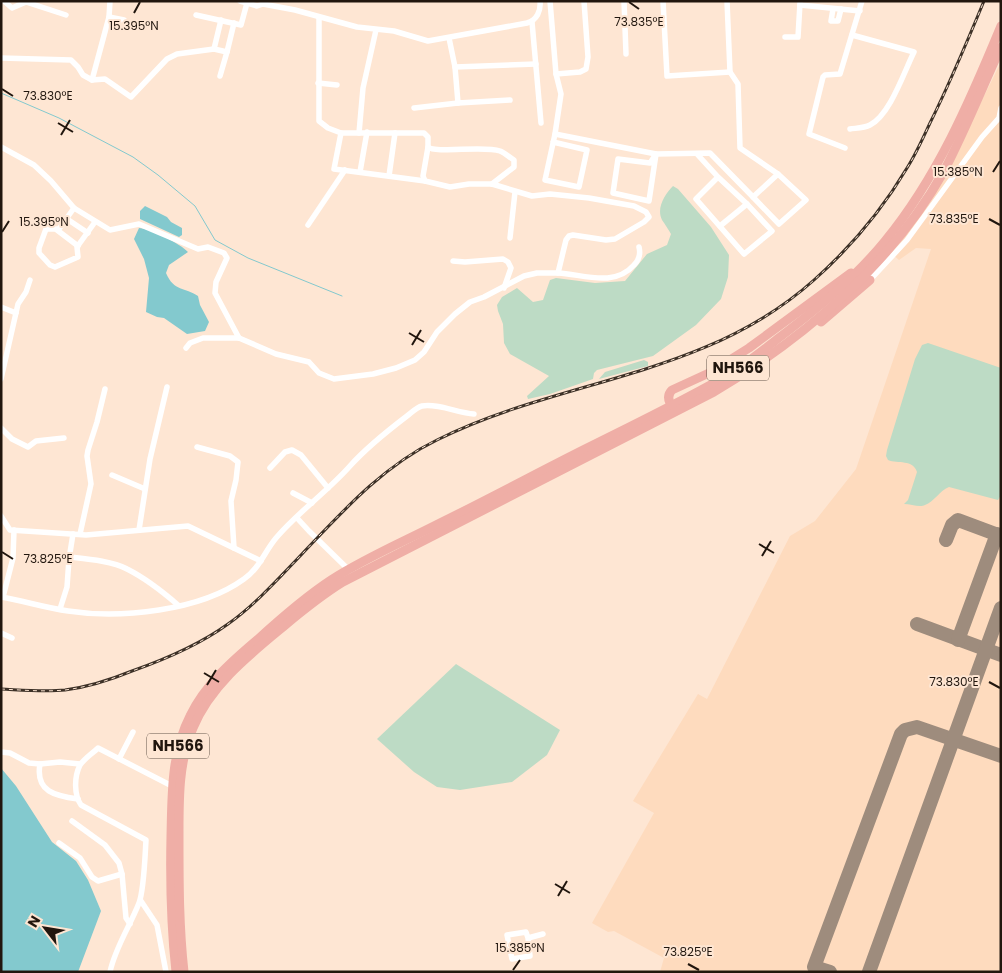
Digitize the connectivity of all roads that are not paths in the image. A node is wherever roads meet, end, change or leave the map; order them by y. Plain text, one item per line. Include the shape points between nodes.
1 (4, 1) edge
2 (110, 1) edge
3 (240, 1) edge
4 (540, 1) edge
5 (550, 1) edge
6 (584, 1) edge
7 (624, 1) edge
8 (663, 1) edge
9 (727, 1) edge
10 (862, 1) edge
11 (27, 2) edge
12 (263, 3) edge
13 (800, 3) edge
14 (247, 4) junction
15 (833, 9) junction
16 (841, 9) junction
17 (860, 11) junction
18 (66, 15) dead end
19 (196, 15) dead end
20 (109, 17) junction
21 (319, 17) junction
22 (124, 20) dead end
23 (221, 20) junction
24 (532, 22) junction
25 (234, 23) junction
26 (1001, 26) edge
27 (376, 30) junction
28 (852, 35) junction
29 (786, 37) dead end
30 (449, 38) junction
31 (1001, 47) edge
32 (214, 49) junction
33 (227, 52) junction
34 (626, 54) dead end
35 (1, 58) edge
36 (536, 64) junction
37 (455, 67) junction
38 (730, 72) junction
39 (556, 74) junction
40 (220, 76) dead end
41 (92, 80) junction
42 (318, 83) junction
43 (337, 85) dead end
44 (510, 100) dead end
45 (458, 103) junction
46 (414, 108) dead end
47 (1001, 108) edge
48 (541, 123) dead end
49 (850, 129) dead end
50 (359, 132) junction
51 (367, 132) junction
52 (340, 133) junction
53 (395, 133) junction
54 (555, 134) junction
55 (553, 142) junction
56 (1, 147) edge
57 (428, 147) junction
58 (845, 148) dead end
59 (656, 154) junction
60 (697, 154) junction
61 (346, 170) junction
62 (360, 172) junction
63 (778, 174) junction
64 (388, 176) junction
65 (718, 177) junction
66 (425, 180) junction
67 (492, 184) junction
68 (515, 192) junction
69 (753, 198) junction
70 (747, 204) junction
71 (74, 208) junction
72 (67, 219) junction
73 (95, 222) junction
74 (308, 225) dead end
75 (720, 226) junction
76 (57, 230) junction
77 (88, 233) junction
78 (510, 238) dead end
79 (78, 246) junction
80 (639, 247) dead end
81 (453, 261) dead end
82 (859, 270) junction
83 (558, 273) junction
84 (30, 280) dead end
85 (870, 280) junction
86 (504, 288) junction
87 (1, 307) edge
88 (16, 314) junction
89 (238, 338) junction
90 (186, 348) dead end
91 (1, 379) edge
92 (167, 387) dead end
93 (105, 389) dead end
94 (474, 414) dead end
95 (1, 428) edge
96 (64, 438) dead end
97 (197, 447) dead end
98 (270, 468) dead end
99 (112, 475) dead end
100 (328, 488) junction
101 (145, 489) junction
102 (293, 493) dead end
103 (312, 503) junction
104 (1, 516) edge
105 (296, 518) junction
106 (14, 530) junction
107 (139, 530) junction
108 (76, 534) junction
109 (234, 548) junction
110 (69, 557) junction
111 (261, 561) junction
112 (348, 570) junction
113 (357, 574) junction
114 (2, 597) edge
115 (178, 605) junction
116 (60, 609) junction
117 (1, 633) edge
118 (12, 638) dead end
119 (133, 732) dead end
120 (1, 752) edge
121 (119, 759) junction
122 (40, 764) junction
123 (80, 764) junction
124 (172, 786) junction
125 (78, 799) junction
126 (72, 821) dead end
127 (58, 843) dead end
128 (122, 874) junction
129 (140, 901) junction
130 (130, 924) junction
131 (543, 934) dead end
132 (528, 938) junction
133 (110, 972) edge
134 (166, 972) edge
135 (176, 972) edge
136 (184, 972) edge

1 - 11 street via 12,8
2 - 20 street
3 - 14 street
4 - 24 street via 540,9
5 - 39 street
6 - 39 street via 586,69
7 - 34 street
8 - 38 street via 667,76
9 - 38 street
10 - 17 street
11 - 18 street
12 - 14 street via 257,6
12 - 21 street
13 - 15 street
13 - 29 street via 798,37
14 - 25 street via 241,25
15 - 16 street
15 - 16 street via 832,21 838,21
16 - 17 street
17 - 28 street
19 - 23 street
20 - 22 street
20 - 41 street
21 - 27 street
21 - 42 street
23 - 25 street
23 - 32 street
24 - 30 street
24 - 36 street
25 - 33 street
26 - 82 highway, NH566 via 923,189 885,242
27 - 30 street via 394,31 428,41
27 - 50 street via 363,88
28 - 49 street via 914,52 883,113 868,126
28 - 58 street via 840,74 823,77 809,134
30 - 37 street
31 - 85 highway, NH566 via 944,171
32 - 33 street
32 - 41 street via 177,54 167,59 131,96 104,79
33 - 40 street
35 - 41 street via 71,60 83,75
36 - 37 street
36 - 48 street
37 - 45 street
38 - 63 street via 738,84 740,148
39 - 54 street via 561,94
42 - 43 street
42 - 52 street via 319,121
44 - 45 street
45 - 46 street
47 - 85 street via 999,118 901,247
50 - 51 street
50 - 52 street
51 - 53 street
51 - 62 street
52 - 61 street via 334,169
53 - 57 street via 424,134 428,137
53 - 64 street
54 - 55 street
54 - 59 street
55 - 55 street via 544,180 579,187 587,150
56 - 71 street via 34,166
57 - 66 street
57 - 67 street via 435,150 474,148 503,152 514,160 514,167
59 - 59 street via 650,163 618,158 613,193 649,200
59 - 60 street
60 - 65 street
60 - 69 street via 710,153
61 - 62 street
61 - 74 street
62 - 64 street
63 - 69 street
63 - 69 street via 806,200 779,224
64 - 66 street
65 - 70 street
65 - 75 street via 696,199
66 - 67 street via 450,187
67 - 68 street
68 - 78 street
68 - 83 street via 607,201 634,206 649,216 615,239 569,236
70 - 75 street
70 - 75 street via 772,231 744,254
71 - 72 street
71 - 73 street
72 - 76 street
72 - 77 street
73 - 77 street
73 - 89 street via 110,230 139,224 198,249 208,247 224,253 227,258 216,282 215,293
76 - 79 street
76 - 79 street via 46,229 39,248 39,253 50,265 55,267 78,257
77 - 79 street
80 - 83 street via 637,262 621,274 601,278
81 - 86 street via 508,262 511,268
82 - 85 highway via 845,276 723,365 672,390 668,398 672,407 684,412 749,376 772,361
82 - 112 highway, NH566 via 798,323 728,375
83 - 86 street via 524,276
84 - 88 street
85 - 113 highway, NH566 via 847,293 772,354 714,392
86 - 89 street via 470,302 455,314 415,360 373,374 334,379 319,373 309,362 276,354
87 - 88 street
88 - 91 street
89 - 90 street via 203,338
92 - 101 street
93 - 108 street via 87,456 91,484
94 - 100 street via 420,406 380,436
95 - 96 street via 28,447 36,440
97 - 109 street via 230,456 238,462 231,501
98 - 100 street via 285,452 292,450
99 - 101 street
100 - 103 street
101 - 107 street
102 - 103 street
103 - 105 street
104 - 106 street via 10,530
105 - 111 street via 276,538
105 - 112 street
106 - 108 street
106 - 114 street via 13,558
107 - 108 street
107 - 109 street via 188,526
108 - 110 street
109 - 111 street
110 - 115 street via 126,568
110 - 116 street via 67,587
111 - 115 street via 246,578 222,593
112 - 113 street
112 - 124 highway, NH566 via 267,631 215,680 194,708 183,730
113 - 136 highway, NH566 via 325,593 248,656 223,681 193,726 183,760 179,799 178,902
114 - 116 street
115 - 116 street via 146,612 98,614
117 - 118 street
119 - 121 street
120 - 122 street
121 - 123 street via 98,748
121 - 124 street
122 - 123 street
122 - 125 street via 38,774 47,790 55,795
123 - 125 street via 75,784
124 - 135 highway, NH566 via 170,885
125 - 129 street via 81,805 146,840
126 - 128 street via 105,845 119,863
127 - 128 street via 80,858 98,881
128 - 130 street via 126,918
129 - 130 street
129 - 134 street via 157,925
130 - 133 street via 113,957
131 - 132 street
132 - 132 street via 530,956 512,959 508,935 526,932

